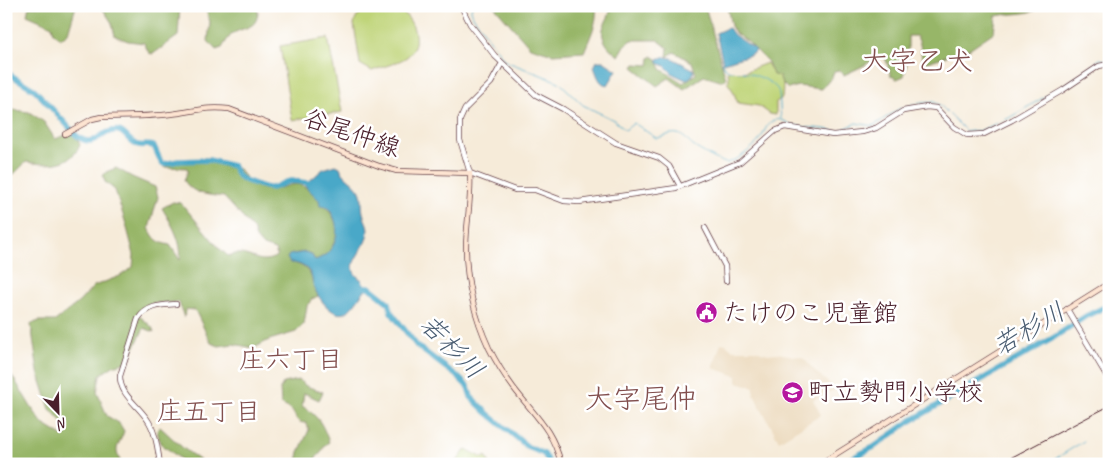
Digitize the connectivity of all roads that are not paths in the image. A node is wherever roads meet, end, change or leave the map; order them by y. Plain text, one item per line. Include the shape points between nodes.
1 (460, 6) edge
2 (502, 63) junction
3 (1109, 64) edge
4 (67, 133) dead end
5 (470, 173) junction
6 (680, 186) junction
7 (705, 228) dead end
8 (726, 280) dead end
9 (1109, 283) edge
10 (176, 304) dead end
11 (1067, 309) junction
12 (1109, 380) edge
13 (160, 464) edge
14 (561, 464) edge
15 (820, 464) edge

1 - 2 street via 480,38
2 - 5 street via 491,83 464,109 460,120 460,140
2 - 6 street via 536,95 563,108 616,143 659,158 669,166
3 - 6 street via 1096,67 1063,90 984,134 967,135 936,108 926,107 903,111 876,128 862,132 833,135 785,127 775,131 740,162
4 - 5 main road, 谷尾仲線 via 101,117 173,114 217,107 397,171
5 - 6 street via 515,190 535,190 569,202
5 - 14 main road via 466,256 482,332 501,370 549,433
7 - 8 street via 725,266
9 - 11 main road
10 - 13 street via 148,309 138,319 120,376 124,392 151,426
11 - 12 street
11 - 15 main road

